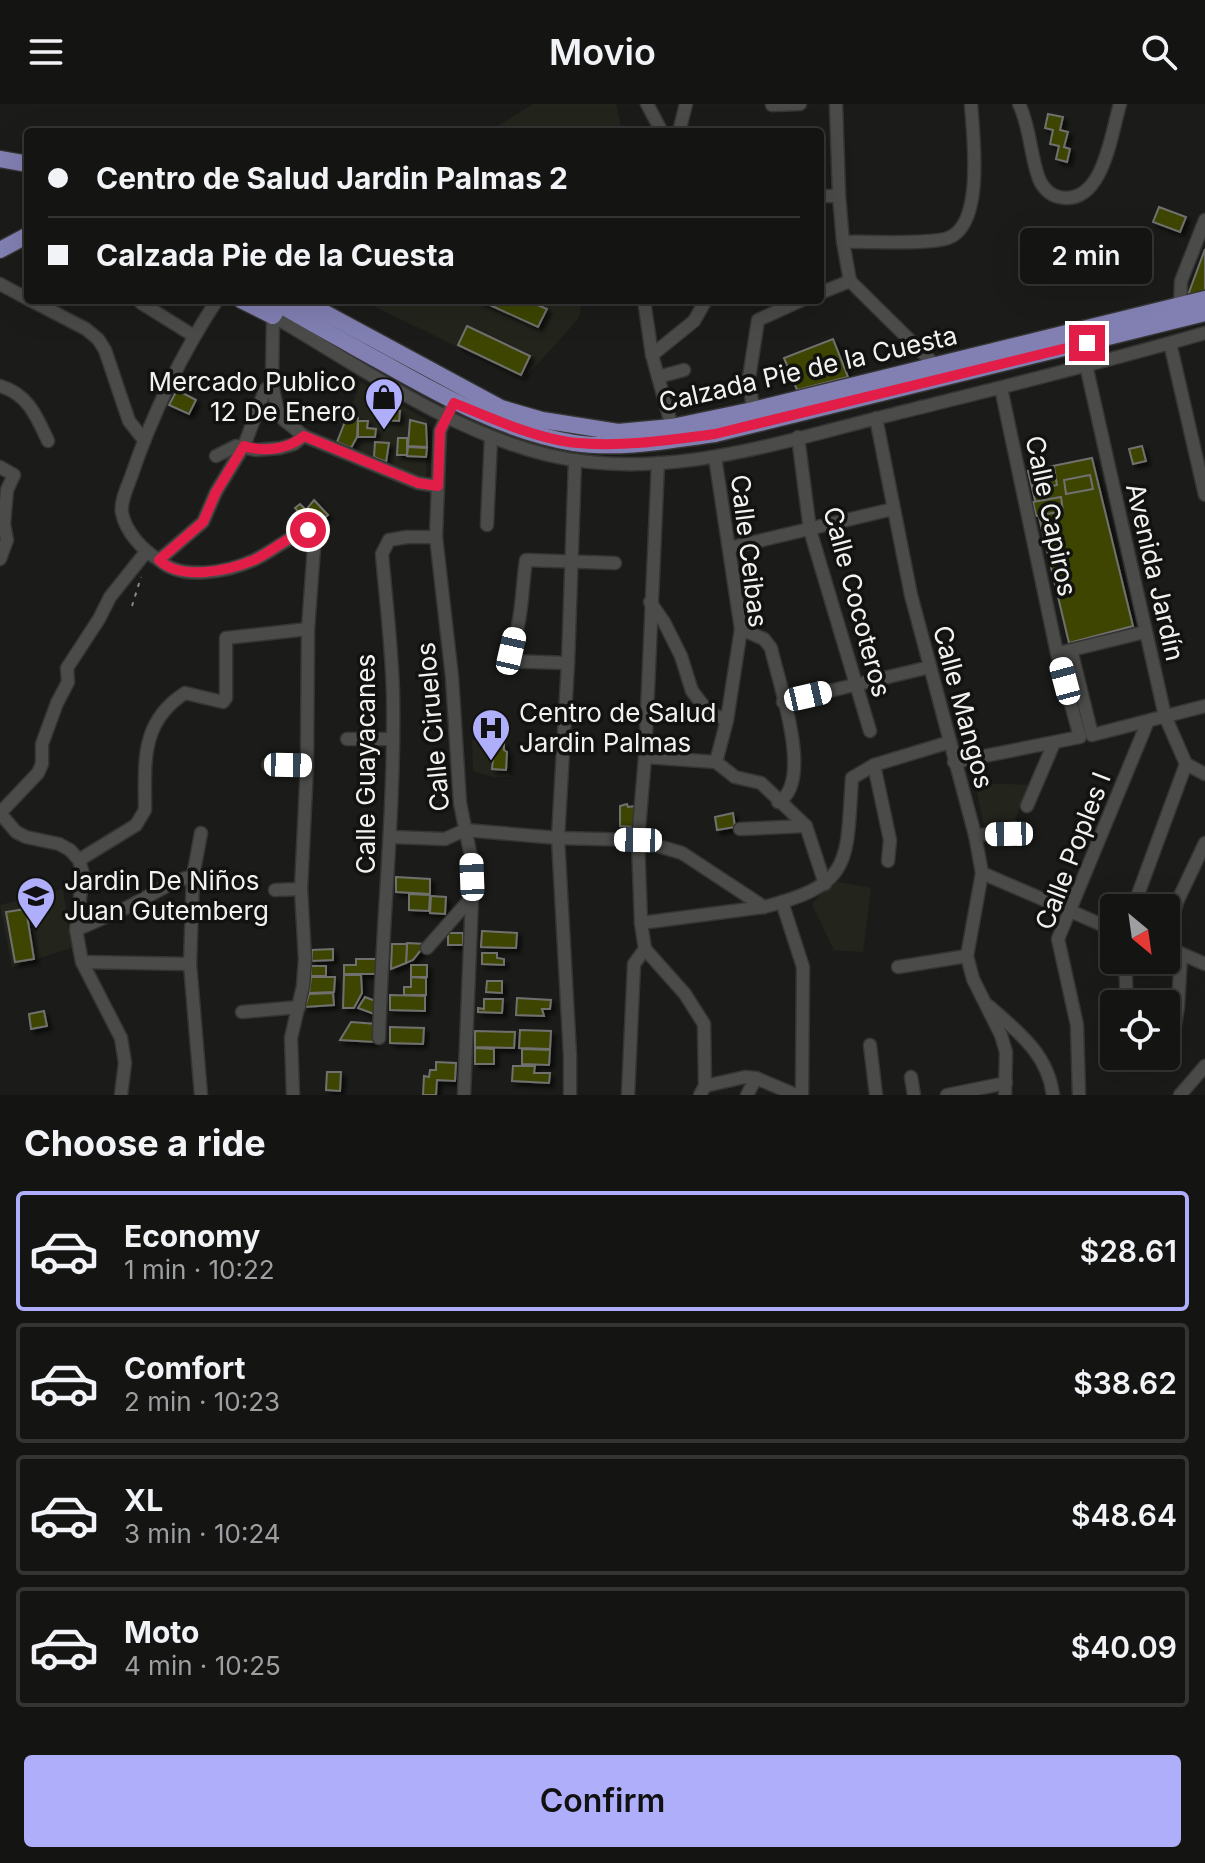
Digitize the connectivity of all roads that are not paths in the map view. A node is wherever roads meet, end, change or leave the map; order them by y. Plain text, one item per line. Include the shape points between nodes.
1 (647, 104) edge
2 (686, 104) edge
3 (800, 104) edge
4 (836, 104) edge
5 (971, 104) edge
6 (1019, 104) edge
7 (1120, 104) edge
8 (772, 105) edge
9 (660, 128) edge
10 (680, 128) edge
11 (0, 159) edge
12 (24, 163) edge
13 (0, 171) edge
14 (24, 174) edge
15 (824, 196) edge
16 (839, 196) junction
17 (1205, 220) edge
18 (24, 237) edge
19 (843, 242) junction
20 (0, 250) edge
21 (850, 281) junction
22 (0, 284) edge
23 (824, 291) edge
24 (24, 296) edge
25 (1205, 299) edge
26 (38, 304) edge
27 (143, 304) edge
28 (214, 304) edge
29 (308, 304) edge
30 (645, 304) edge
31 (704, 304) edge
32 (793, 304) edge
33 (1180, 306) junction
34 (275, 307) edge
35 (1205, 313) edge
36 (1205, 333) edge
37 (194, 336) junction
38 (1170, 343) junction
39 (652, 355) junction
40 (1086, 365) junction
41 (937, 367) junction
42 (684, 370) dead end
43 (658, 377) junction
44 (272, 384) junction
45 (0, 386) edge
46 (1001, 388) junction
47 (450, 410) junction
48 (753, 410) junction
49 (876, 418) junction
50 (672, 427) junction
51 (304, 436) junction
52 (491, 437) junction
53 (798, 437) junction
54 (144, 440) junction
55 (48, 441) dead end
56 (244, 446) junction
57 (216, 456) dead end
58 (715, 457) junction
59 (575, 460) junction
60 (658, 463) junction
61 (4, 469) edge
62 (438, 486) junction
63 (1205, 495) edge
64 (893, 509) junction
65 (487, 525) dead end
66 (810, 530) junction
67 (436, 537) junction
68 (729, 548) junction
69 (146, 552) junction
70 (0, 559) edge
71 (159, 560) junction
72 (571, 560) junction
73 (615, 563) dead end
74 (650, 602) junction
75 (308, 629) junction
76 (741, 629) junction
77 (1145, 632) junction
78 (1071, 650) junction
79 (1057, 653) junction
80 (568, 663) junction
81 (930, 667) junction
82 (857, 685) junction
83 (783, 702) junction
84 (1205, 706) edge
85 (1165, 716) junction
86 (727, 720) junction
87 (1148, 721) junction
88 (870, 731) dead end
89 (1086, 736) junction
90 (347, 739) dead end
91 (391, 739) junction
92 (950, 742) junction
93 (1054, 743) junction
94 (645, 757) junction
95 (716, 762) junction
96 (954, 762) junction
97 (1186, 764) junction
98 (268, 765) dead end
99 (307, 765) junction
100 (874, 765) junction
101 (1205, 774) edge
102 (778, 802) junction
103 (1027, 806) dead end
104 (0, 813) edge
105 (806, 826) junction
106 (740, 829) dead end
107 (465, 830) junction
108 (201, 833) dead end
109 (1009, 834) dead end
110 (975, 835) junction
111 (391, 837) junction
112 (558, 838) junction
113 (638, 840) junction
114 (1205, 843) edge
115 (79, 860) junction
116 (888, 861) dead end
117 (982, 873) junction
118 (193, 876) junction
119 (825, 884) junction
120 (301, 889) junction
121 (275, 890) dead end
122 (1138, 894) edge
123 (1180, 896) edge
124 (472, 897) junction
125 (782, 902) junction
126 (764, 907) junction
127 (1070, 910) junction
128 (641, 923) junction
129 (1100, 924) edge
130 (76, 930) junction
131 (427, 948) dead end
132 (645, 949) junction
133 (1181, 955) joint
134 (967, 956) junction
135 (82, 962) junction
136 (190, 964) junction
137 (1205, 964) edge
138 (898, 967) dead end
139 (1179, 990) edge
140 (982, 1000) junction
141 (299, 1007) junction
142 (242, 1012) dead end
143 (379, 1038) dead end
144 (870, 1045) dead end
145 (1205, 1066) edge
146 (911, 1077) dead end
147 (756, 1078) junction
148 (1006, 1089) edge
149 (702, 1091) edge
150 (121, 1095) edge
151 (201, 1095) edge
152 (293, 1095) edge
153 (464, 1095) edge
154 (570, 1095) edge
155 (628, 1095) edge
156 (747, 1095) edge
157 (799, 1095) edge
158 (876, 1095) edge
159 (914, 1095) edge
160 (947, 1095) edge
161 (1053, 1095) edge
162 (1079, 1095) edge
163 (1180, 1095) edge

1 - 9 street
2 - 10 street
3 - 8 street
4 - 16 street
5 - 19 street via 974,185 961,230 944,239
6 - 7 street via 1038,177 1054,197 1068,199 1088,191 1098,179
11 - 12 main road
13 - 14 main road
15 - 16 street
16 - 19 street
17 - 33 street via 1181,281
18 - 20 main road
19 - 21 street
21 - 23 street
21 - 41 street
22 - 24 street
25 - 33 main road, Calzada Pie de la Cuesta
26 - 54 street via 98,339 129,421
27 - 37 street
28 - 37 street
29 - 50 main road, Calzada Pie de la Cuesta via 501,408 618,432
30 - 39 street
31 - 39 street via 694,321
32 - 48 street via 758,320 749,378
33 - 41 main road, Calzada Pie de la Cuesta
34 - 44 street
34 - 47 main road, Calzada Pie de la Cuesta
35 - 47 main road, Calzada Pie de la Cuesta via 715,434 656,442 575,443
36 - 38 street
37 - 54 street
38 - 40 street
38 - 63 street
39 - 43 street
40 - 46 street
40 - 77 street, Avenida Jardín
41 - 48 main road, Calzada Pie de la Cuesta
42 - 43 street
43 - 50 street
44 - 51 street via 284,420
44 - 56 street
45 - 55 street via 35,411
46 - 49 street
46 - 79 street, Calle Capiros
47 - 52 street
47 - 62 street, Calle Ciruelos via 440,431
48 - 50 main road, Calzada Pie de la Cuesta
49 - 53 street
49 - 64 street, Calle Mangos
51 - 56 street via 280,448
51 - 62 street via 418,483
52 - 59 street
52 - 65 street
53 - 58 street
53 - 66 street, Calle Cocoteros
54 - 69 street via 121,511
56 - 57 street
56 - 71 street via 203,522
58 - 60 street
58 - 68 street, Calle Ceibas
59 - 60 street
59 - 72 street
60 - 74 street
61 - 70 street via 14,475 7,490 7,540
62 - 67 street, Calle Ciruelos
64 - 66 street
64 - 81 street, Calle Mangos
66 - 68 street
66 - 82 street, Calle Cocoteros
67 - 91 street, Calle Guayacanes via 389,540 382,554 393,694
67 - 107 street, Calle Ciruelos
68 - 76 street, Calle Ceibas
69 - 71 street
69 - 104 street via 110,597 67,668 68,682 42,744 38,773
71 - 75 street via 171,570 199,573 256,559 308,530 314,547
72 - 73 street
72 - 80 street
72 - 80 street via 526,560 517,628 504,661
74 - 86 street via 681,656 692,691 709,713
74 - 94 street
75 - 99 street
75 - 115 street via 226,638 226,698 220,702 185,693 157,719 149,732 142,818
76 - 83 street via 771,648
76 - 86 street, Calle Ceibas
77 - 78 street
77 - 85 street, Avenida Jardín
78 - 79 street
78 - 89 street
79 - 89 street, Calle Capiros
80 - 112 street
81 - 82 street
81 - 92 street, Calle Mangos
82 - 83 street
82 - 88 street, Calle Cocoteros
83 - 102 street via 795,760 790,791
84 - 85 street
85 - 87 street
85 - 97 street, Avenida Jardín
86 - 95 street, Calle Ceibas
87 - 89 street
87 - 127 street, Calle Poples I
89 - 93 street
90 - 91 street
91 - 111 street, Calle Guayacanes
92 - 96 street, Calle Mangos
92 - 100 street
93 - 96 street
93 - 103 street
94 - 95 street
94 - 113 street
95 - 102 street via 735,777 761,783
96 - 110 street, Calle Mangos
97 - 101 street
97 - 122 street
98 - 99 street
99 - 120 street
100 - 116 street via 890,840
100 - 119 street via 852,778 843,858
102 - 105 street
104 - 115 street via 16,832 59,844
105 - 106 street
105 - 119 street
107 - 111 street via 445,839
107 - 112 street, Calle Ciruelos
107 - 124 street
108 - 118 street
109 - 110 street
110 - 117 street, Calle Mangos
111 - 143 street, Calle Guayacanes
112 - 113 street, Calle Ciruelos
112 - 154 street
113 - 126 street, Calle Ciruelos via 682,853
113 - 128 street
114 - 123 street
115 - 130 street via 83,874
117 - 127 street
117 - 134 street, Calle Mangos
118 - 130 street
118 - 136 street
119 - 125 street
120 - 121 street
120 - 141 street via 305,959
124 - 131 street
124 - 153 street
125 - 126 street
125 - 157 street via 803,967
126 - 128 street
127 - 129 street
127 - 162 street, Calle Poples I via 1058,939 1077,1025
128 - 132 street
130 - 135 street
132 - 149 street via 704,1024
132 - 155 street via 634,964
133 - 137 street
133 - 139 street
134 - 138 street
134 - 140 street, Calle Mangos
135 - 136 street
135 - 150 street via 121,1038
136 - 151 street
140 - 148 street, Calle Mangos via 1006,1052
140 - 161 street via 1034,1048
141 - 142 street
141 - 152 street via 291,1038
144 - 158 street
145 - 163 street
146 - 159 street
147 - 149 street
147 - 156 street
147 - 157 street
148 - 160 street

